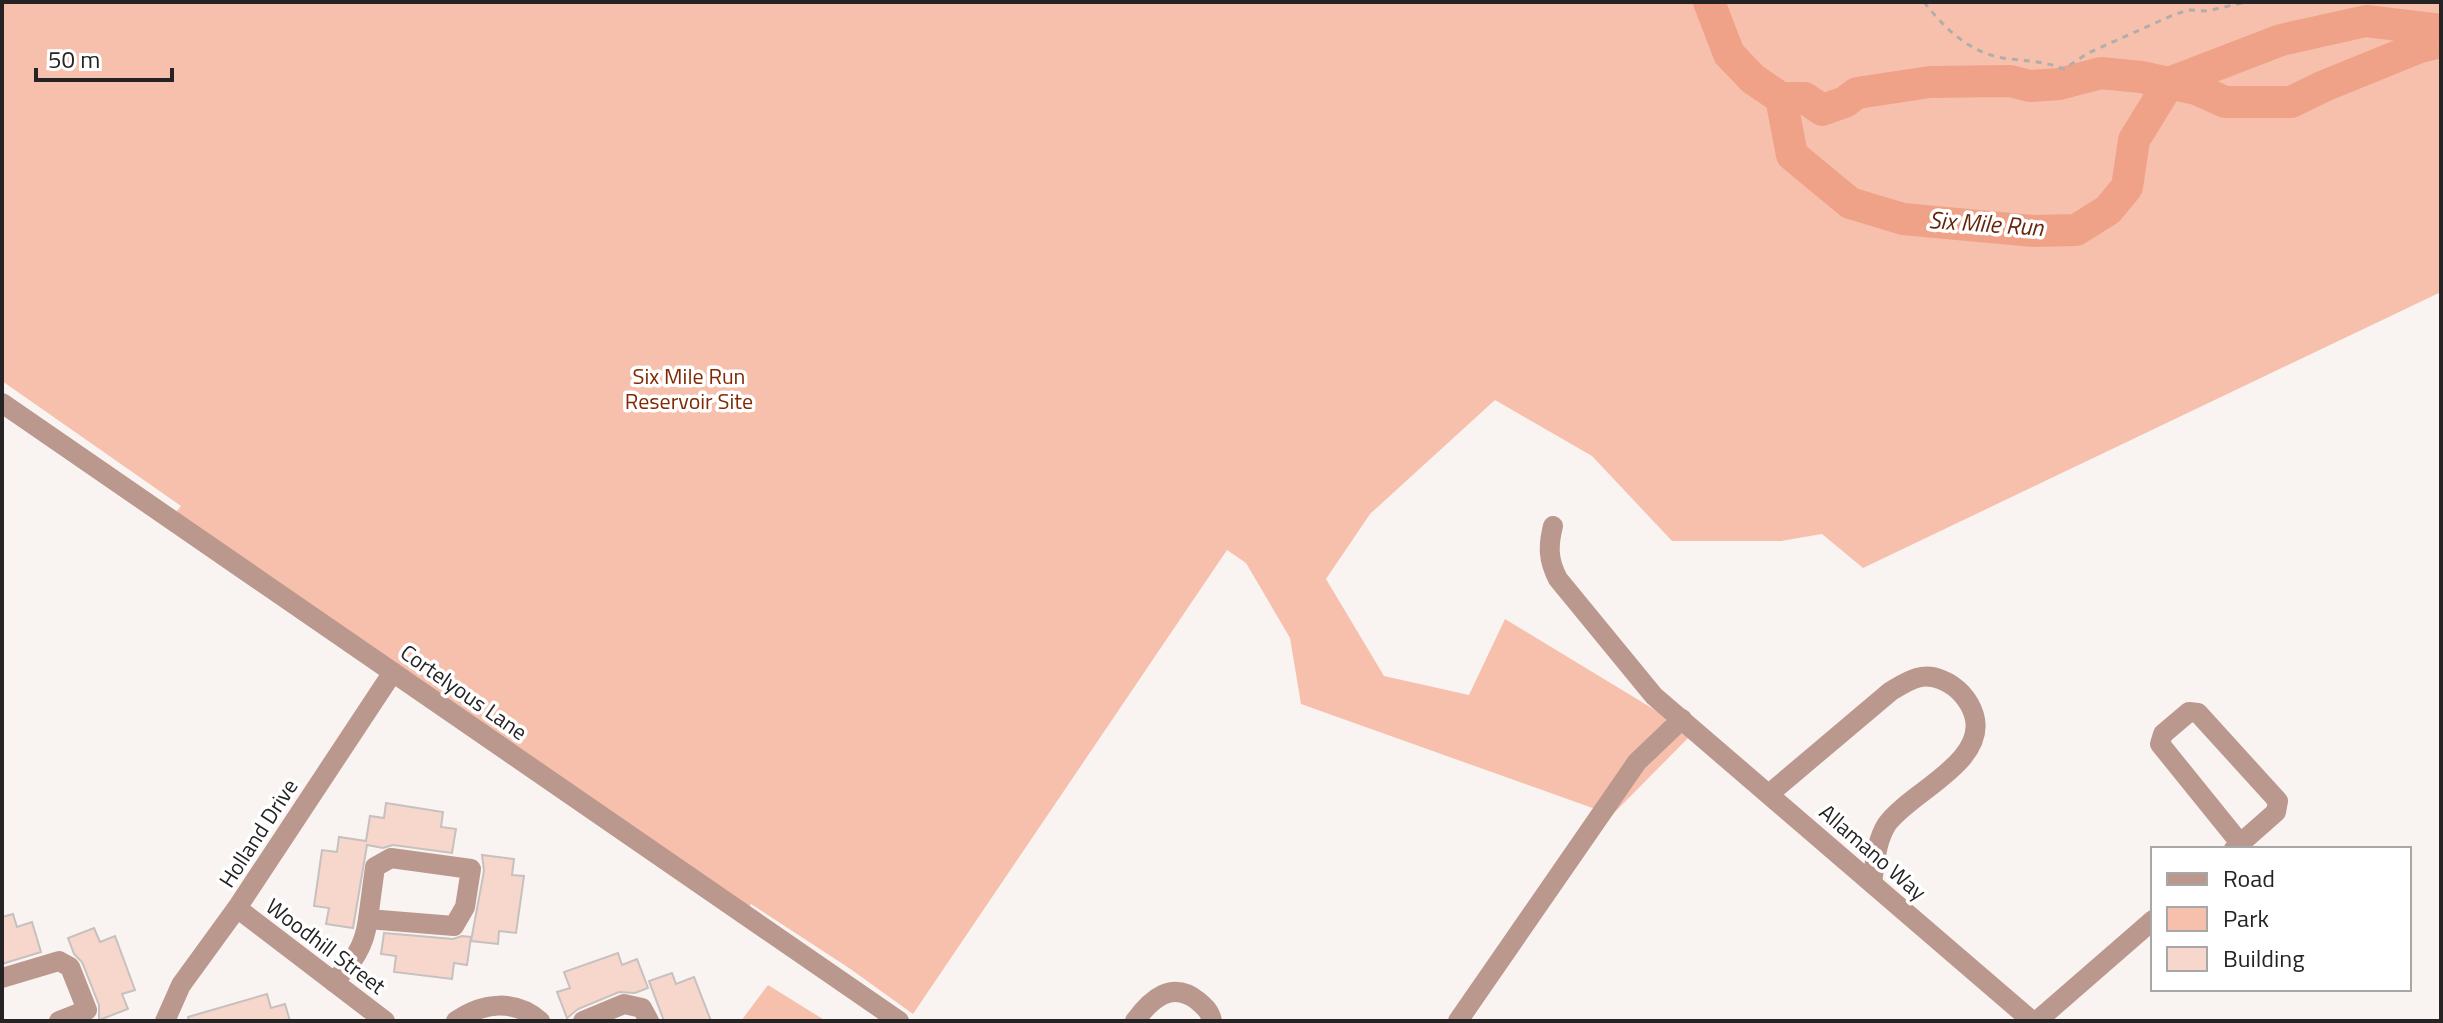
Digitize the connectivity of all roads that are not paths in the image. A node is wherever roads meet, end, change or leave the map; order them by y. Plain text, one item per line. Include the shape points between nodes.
1 (2, 403) edge
2 (1553, 526) dead end
3 (393, 672) junction
4 (1682, 719) junction
5 (1769, 794) junction
6 (2237, 846) edge
7 (1872, 883) junction
8 (237, 908) junction
9 (368, 919) junction
10 (2151, 922) edge
11 (2, 978) edge
12 (334, 982) junction
13 (59, 1021) edge
14 (165, 1021) edge
15 (385, 1021) edge
16 (456, 1021) edge
17 (540, 1021) edge
18 (583, 1021) edge
19 (649, 1021) edge
20 (899, 1021) edge
21 (1135, 1021) edge
22 (1212, 1021) edge
23 (1458, 1021) edge
24 (2034, 1021) edge

1 - 3 street, Cortelyous Lane
2 - 4 street, Allamano Way via 1548,547 1558,579 1654,696
3 - 8 street, Holland Drive
3 - 20 street, Cortelyous Lane
4 - 5 street, Allamano Way
4 - 23 street via 1637,762
5 - 7 street, Allamano Way
5 - 7 street via 1914,677 1936,677 1960,692 1976,721 1974,740 1948,771 1889,821 1877,847
6 - 6 street via 2276,812 2278,801 2198,713 2189,712 2163,734 2160,744
7 - 24 street, Allamano Way
8 - 12 street, Woodhill Street
8 - 14 street, Holland Drive via 181,985
9 - 9 street via 454,926 465,907 471,869 391,858 375,867
9 - 12 street via 365,939
10 - 24 street
11 - 13 street via 59,961 70,967 87,1010
12 - 15 street, Woodhill Street
16 - 17 street via 481,1008 502,1006 527,1009
18 - 19 street via 624,1004 642,1008
21 - 22 street via 1155,998 1180,991 1205,1007

